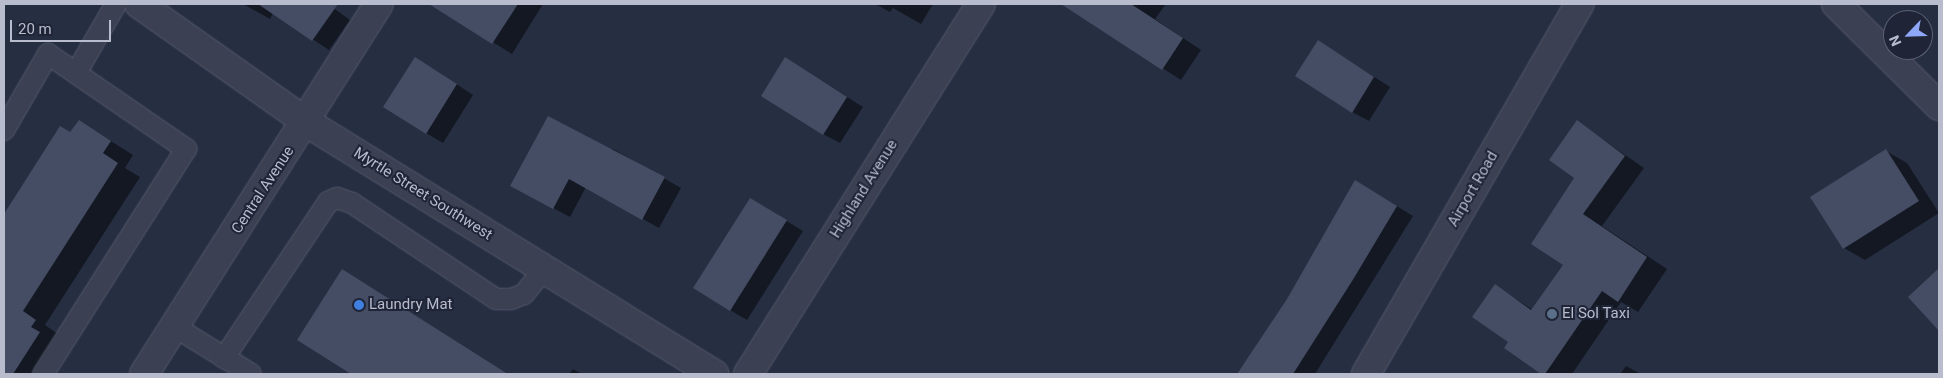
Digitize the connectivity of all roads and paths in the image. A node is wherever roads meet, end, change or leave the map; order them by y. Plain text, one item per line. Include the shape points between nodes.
1 (116, 4) edge
2 (139, 4) edge
3 (379, 4) edge
4 (981, 4) edge
5 (1580, 4) edge
6 (1836, 4) edge
7 (76, 73) junction
8 (1939, 106) edge
9 (306, 122) junction
10 (4, 130) edge
11 (544, 269) junction
12 (175, 327) junction
13 (224, 358) junction
14 (44, 374) edge
15 (144, 374) edge
16 (251, 374) edge
17 (714, 374) edge
18 (748, 374) edge
19 (1366, 374) edge

1 - 7 lane
2 - 9 street, Myrtle Street Southwest
3 - 9 street, Central Avenue
4 - 18 street, Highland Avenue
5 - 19 street, Airport Road
6 - 8 street
7 - 10 lane via 48,54
7 - 14 lane via 186,149
9 - 11 street, Myrtle Street Southwest
9 - 12 street, Central Avenue
11 - 13 lane via 524,294 511,299 496,299 352,203 337,198 328,202
11 - 17 street, Myrtle Street Southwest
12 - 13 lane
12 - 15 street, Central Avenue
13 - 16 lane

